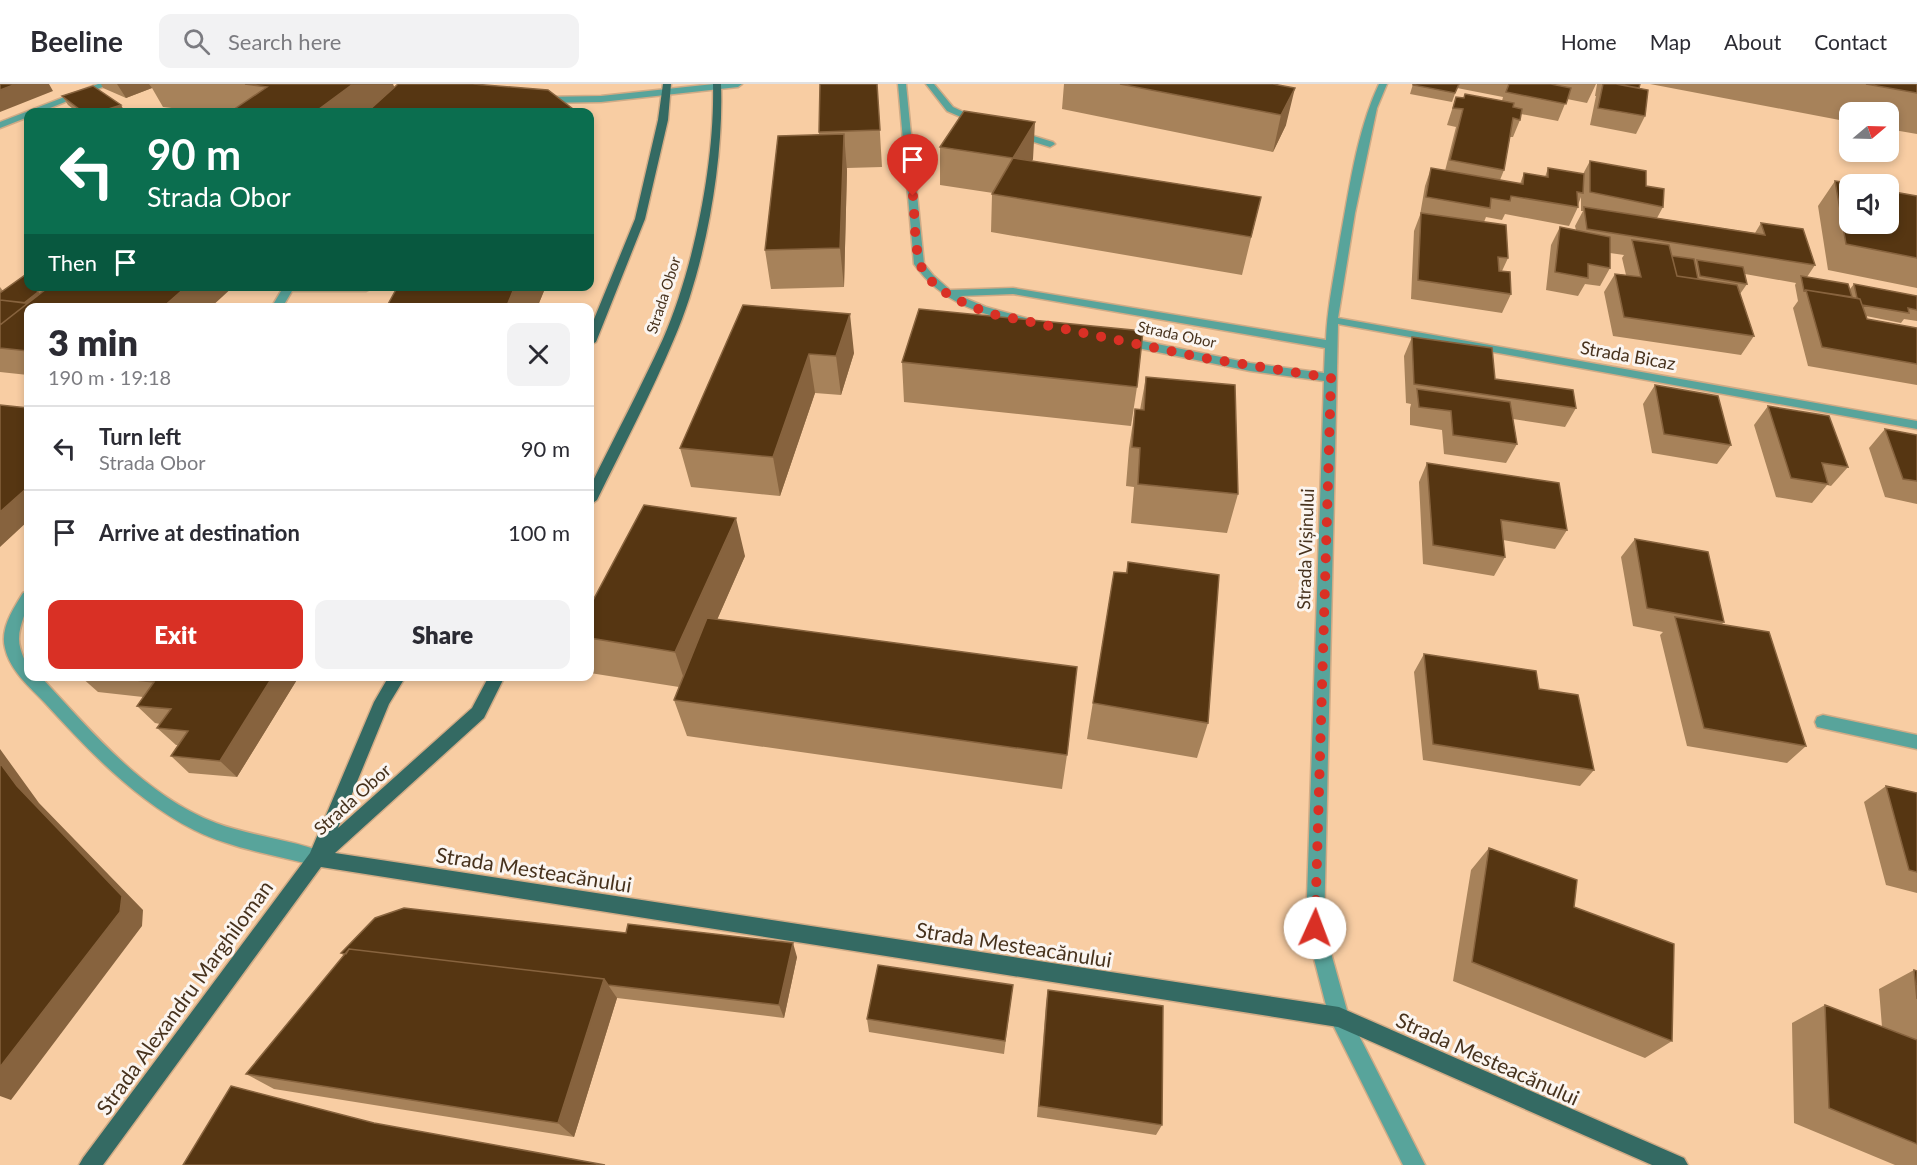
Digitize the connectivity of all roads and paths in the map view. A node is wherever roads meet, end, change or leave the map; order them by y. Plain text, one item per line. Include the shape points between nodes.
1 (106, 84) edge
2 (738, 84) edge
3 (902, 84) edge
4 (930, 84) edge
5 (1383, 84) edge
6 (718, 85) edge
7 (668, 88) edge
8 (529, 99) edge
9 (43, 108) edge
10 (24, 116) edge
11 (986, 124) edge
12 (0, 125) edge
13 (1008, 131) edge
14 (1050, 144) dead end
15 (950, 293) junction
16 (1332, 320) junction
17 (1037, 323) edge
18 (594, 332) edge
19 (1115, 340) edge
20 (1331, 345) junction
21 (1331, 378) junction
22 (1917, 425) edge
23 (594, 492) edge
24 (24, 604) edge
25 (24, 670) edge
26 (34, 681) edge
27 (396, 681) edge
28 (494, 681) edge
29 (1823, 722) dead end
30 (1917, 742) edge
31 (317, 858) junction
32 (1339, 1017) junction
33 (90, 1165) edge
34 (1414, 1165) edge
35 (1677, 1165) edge

1 - 9 street
2 - 6 street
3 - 15 street via 920,264 934,283
4 - 11 street via 942,104 955,114
5 - 16 street, Strada Vișinului via 1372,108
6 - 7 street
6 - 23 main road, Strada Obor via 718,116 706,206 688,284 669,338
7 - 8 street via 570,101
7 - 18 main road via 640,219
10 - 12 street
13 - 14 street
15 - 17 street via 992,314
15 - 20 street, Strada Obor via 1012,291
16 - 20 street, Strada Vișinului
16 - 22 street, Strada Bicaz
19 - 21 street, Strada Obor via 1250,367
20 - 21 street, Strada Vișinului
21 - 32 street, Strada Vișinului via 1315,928
24 - 25 street via 11,637 14,659
26 - 31 street via 103,753 157,801 204,826
27 - 31 main road, Strada Obor via 382,702
28 - 31 main road, Strada Obor via 478,713
29 - 30 street
31 - 32 main road, Strada Mesteacănului
31 - 33 main road, Strada Alexandru Marghiloman
32 - 34 street, Strada Vișinului
32 - 35 main road, Strada Mesteacănului

